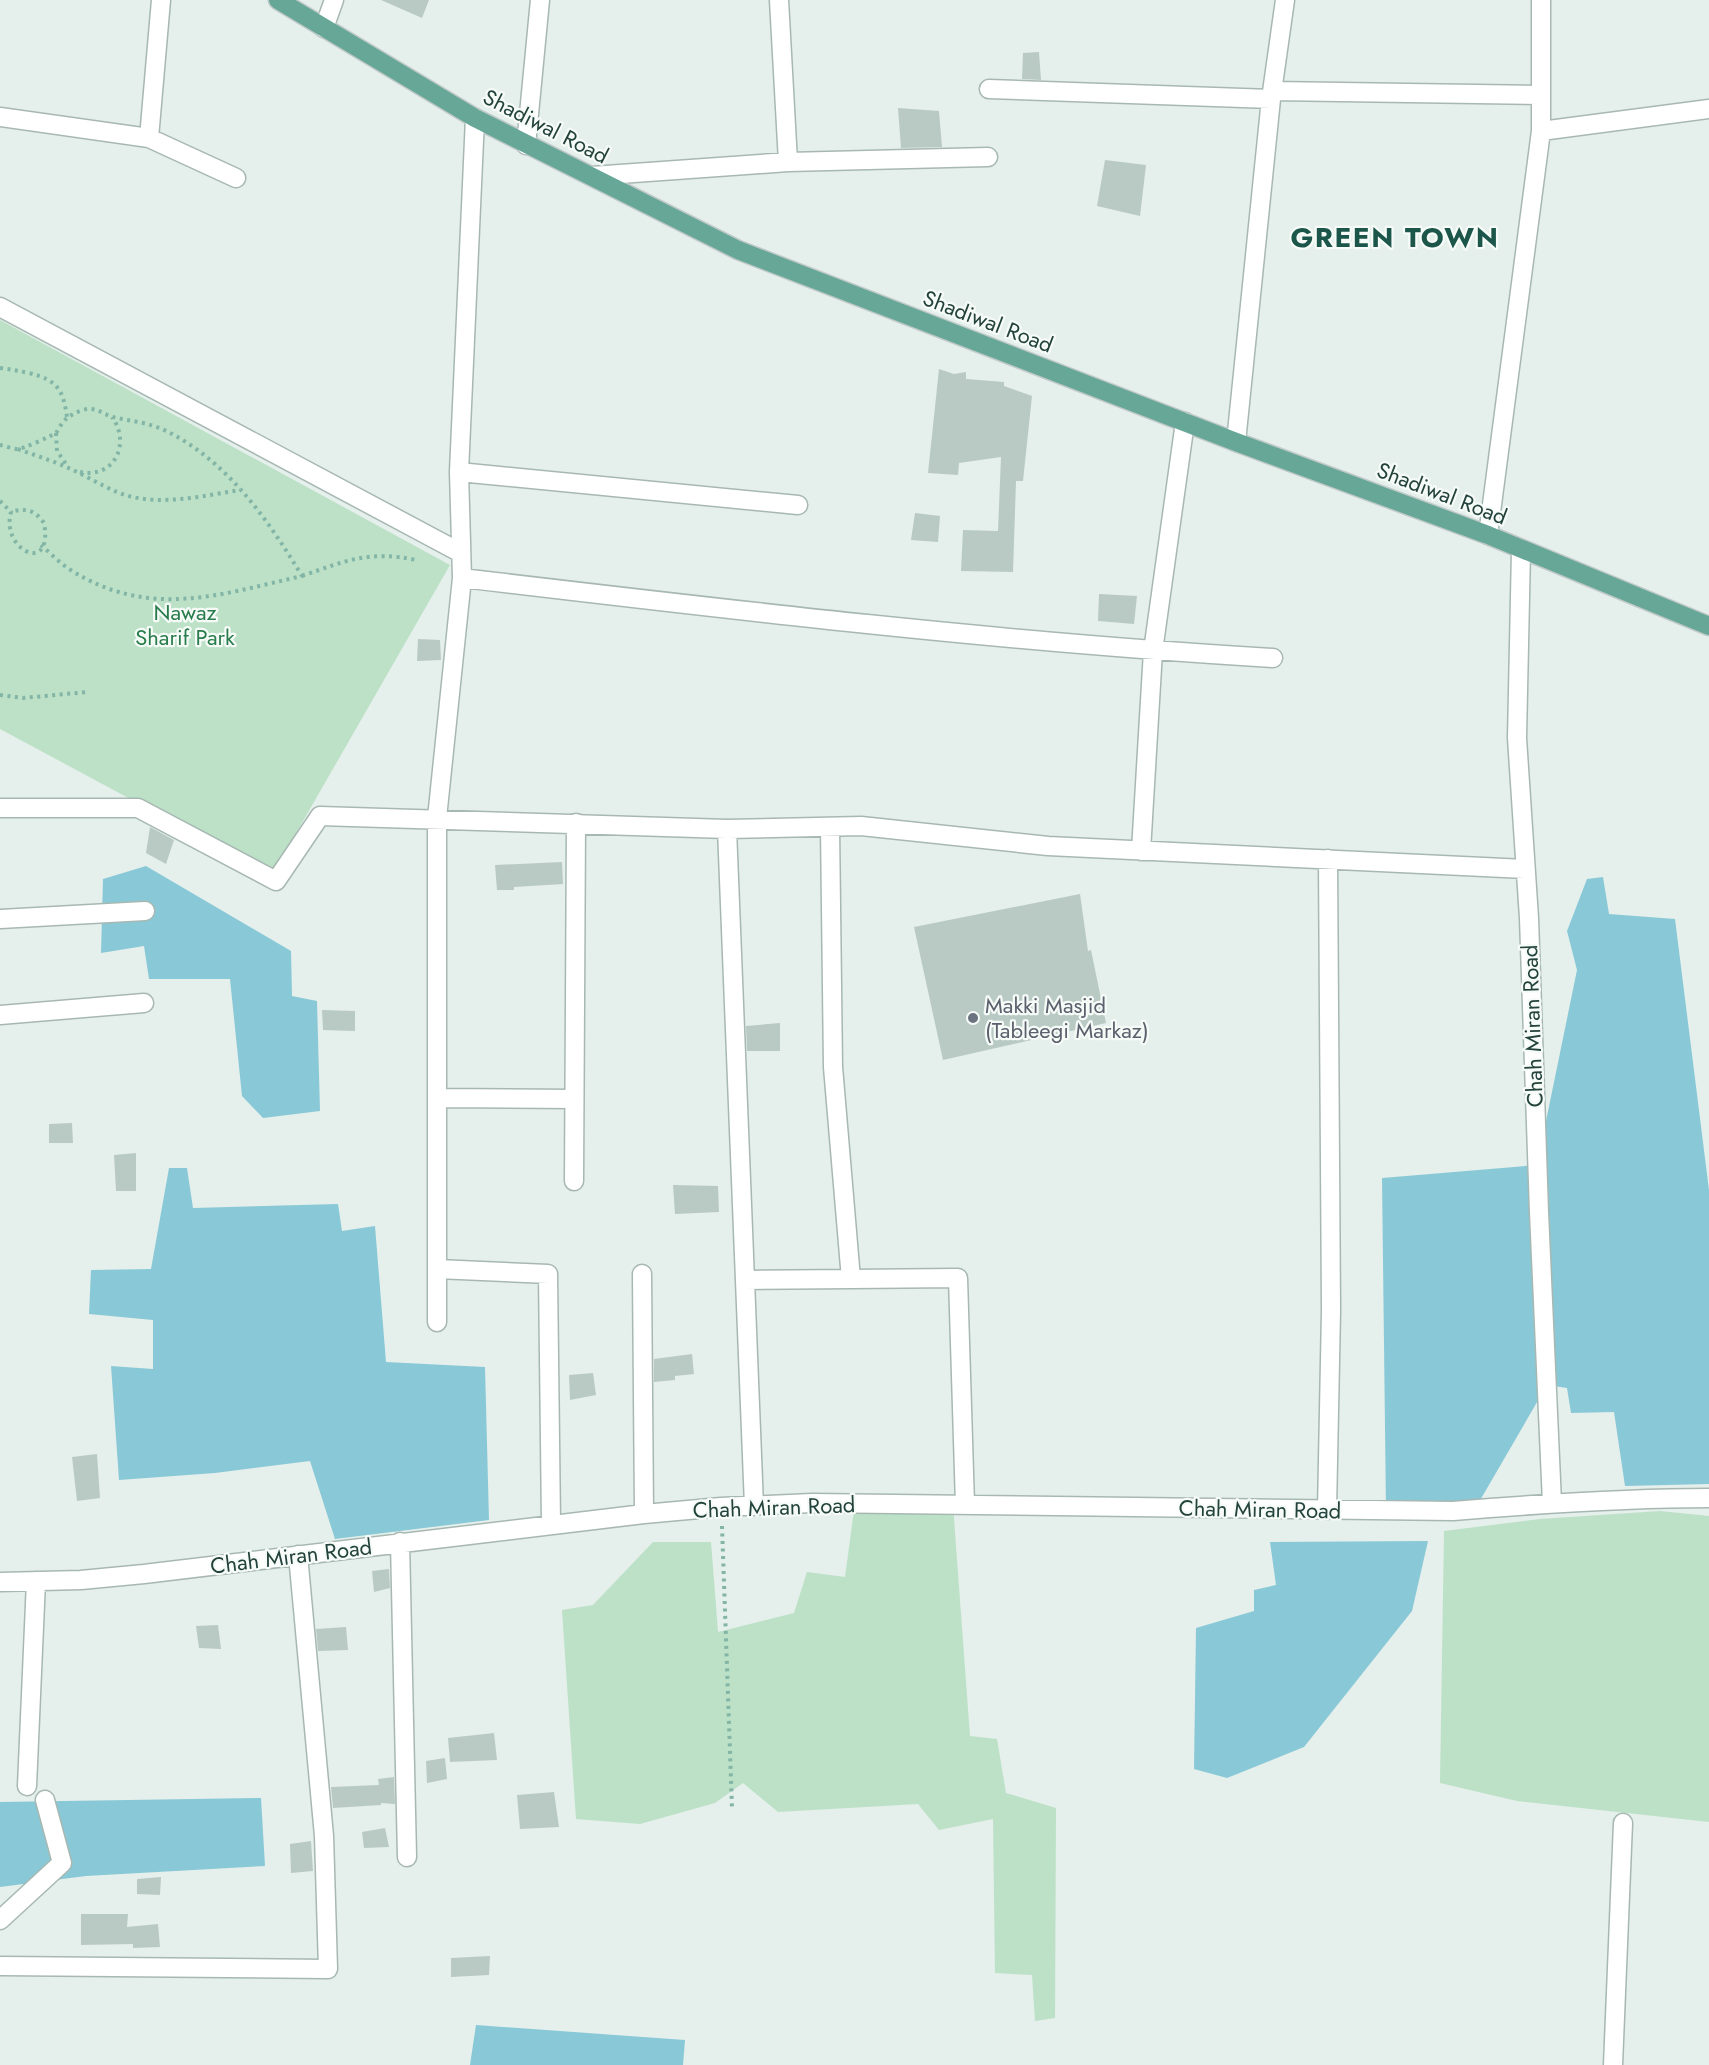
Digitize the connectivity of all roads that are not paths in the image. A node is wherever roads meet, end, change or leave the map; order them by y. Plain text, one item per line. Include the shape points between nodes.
1 (161, 0) edge
2 (278, 0) edge
3 (334, 0) edge
4 (540, 0) edge
5 (779, 0) edge
6 (1284, 0) edge
7 (1540, 0) edge
8 (324, 28) junction
9 (989, 89) dead end
10 (1272, 95) junction
11 (1539, 95) junction
12 (1709, 109) edge
13 (0, 117) edge
14 (475, 118) junction
15 (1541, 131) junction
16 (149, 138) junction
17 (526, 145) junction
18 (988, 157) dead end
19 (788, 162) junction
20 (592, 176) junction
21 (236, 178) dead end
22 (0, 307) edge
23 (1185, 422) junction
24 (1236, 442) junction
25 (459, 472) junction
26 (798, 505) dead end
27 (1488, 535) junction
28 (1521, 550) junction
29 (461, 553) junction
30 (462, 578) junction
31 (1709, 626) edge
32 (1153, 651) junction
33 (1273, 658) dead end
34 (0, 808) edge
35 (437, 818) junction
36 (576, 823) junction
37 (830, 826) junction
38 (727, 829) junction
39 (1141, 851) junction
40 (1328, 859) junction
41 (1525, 869) junction
42 (145, 911) dead end
43 (0, 919) edge
44 (144, 1003) dead end
45 (0, 1015) edge
46 (437, 1098) junction
47 (574, 1099) junction
48 (574, 1181) dead end
49 (437, 1269) junction
50 (642, 1274) dead end
51 (851, 1279) junction
52 (745, 1280) junction
53 (437, 1322) dead end
54 (1709, 1498) edge
55 (1552, 1503) junction
56 (965, 1505) junction
57 (754, 1506) junction
58 (1327, 1510) junction
59 (644, 1514) junction
60 (551, 1524) junction
61 (400, 1542) junction
62 (298, 1555) junction
63 (36, 1581) junction
64 (0, 1582) edge
65 (27, 1786) dead end
66 (45, 1800) dead end
67 (1623, 1823) dead end
68 (407, 1857) dead end
69 (0, 1920) edge
70 (0, 1966) edge
71 (1613, 2065) edge

1 - 16 street
2 - 8 main road, Shadiwal Road
3 - 8 street
4 - 17 street
5 - 19 street
6 - 10 street
7 - 11 street
8 - 14 main road, Shadiwal Road
9 - 10 street
10 - 11 street
10 - 24 street
11 - 15 street
12 - 15 street
13 - 16 street
14 - 17 main road, Shadiwal Road
14 - 25 street
15 - 27 street
16 - 21 street
17 - 20 main road, Shadiwal Road
18 - 19 street
19 - 20 street
20 - 23 main road, Shadiwal Road via 738,250
22 - 29 street
23 - 24 main road, Shadiwal Road
23 - 32 street
24 - 27 main road, Shadiwal Road
25 - 26 street
25 - 29 street
27 - 28 main road, Shadiwal Road
28 - 31 main road, Shadiwal Road
28 - 41 street, Chah Miran Road via 1517,738
29 - 30 street
30 - 32 street via 812,619
30 - 35 street
32 - 33 street
32 - 39 street
34 - 35 street via 138,808 276,881 320,816
35 - 36 street
35 - 46 street
36 - 38 street
36 - 47 street
37 - 38 street
37 - 39 street
37 - 51 street via 833,1067
38 - 52 street
39 - 40 street
40 - 41 street
40 - 58 street via 1331,1311
41 - 55 street, Chah Miran Road
42 - 43 street
44 - 45 street
46 - 47 street
46 - 49 street
47 - 48 street
49 - 53 street
49 - 60 street via 548,1274
50 - 59 street
51 - 52 street
51 - 56 street via 958,1278
52 - 57 street
54 - 55 street, Chah Miran Road
55 - 58 street, Chah Miran Road via 1453,1511
56 - 57 street, Chah Miran Road
56 - 58 street, Chah Miran Road
57 - 59 street, Chah Miran Road
59 - 60 street, Chah Miran Road
60 - 61 street, Chah Miran Road
61 - 62 street, Chah Miran Road
61 - 68 street
62 - 63 street, Chah Miran Road via 81,1580
62 - 70 street via 324,1836 328,1969
63 - 64 street, Chah Miran Road
63 - 65 street
66 - 69 street via 62,1863
67 - 71 street

